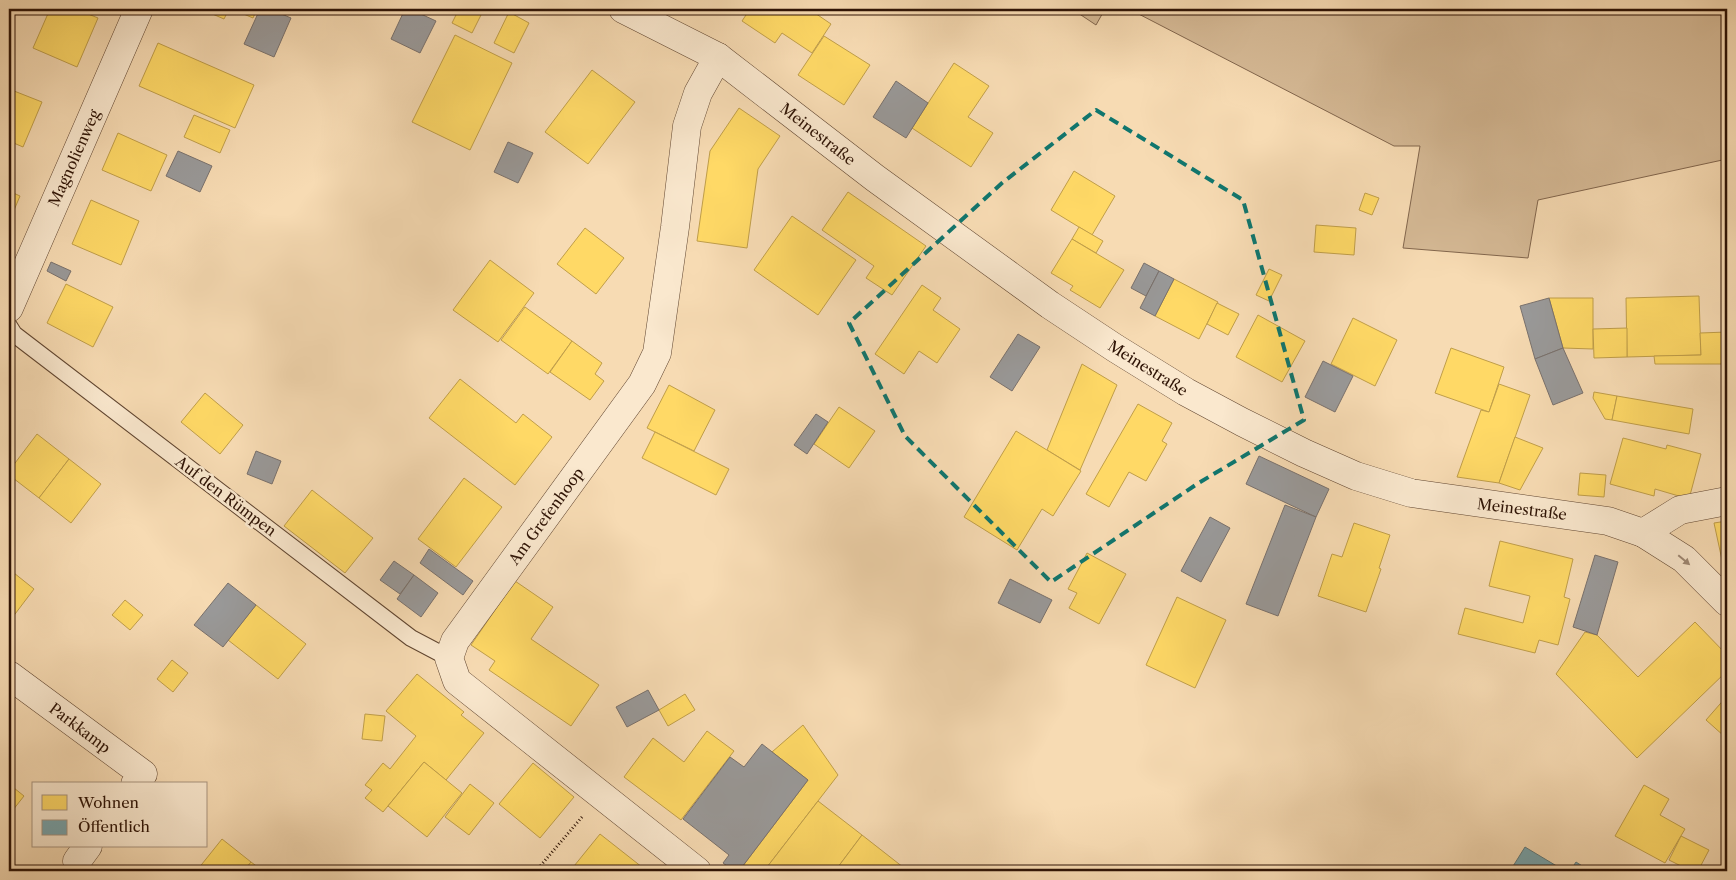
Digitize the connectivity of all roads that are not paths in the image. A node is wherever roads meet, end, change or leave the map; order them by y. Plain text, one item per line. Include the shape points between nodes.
1 (140, 9) edge
2 (623, 9) edge
3 (718, 57) junction
4 (9, 308) edge
5 (9, 326) edge
6 (1727, 501) edge
7 (1644, 533) junction
8 (1727, 602) edge
9 (449, 658) junction
10 (9, 675) edge
11 (137, 782) edge
12 (698, 871) edge

1 - 4 street, Magnolienweg
2 - 3 street, Meinestraße
3 - 7 street, Meinestraße via 875,178 1050,305 1186,392 1242,422 1356,476 1411,493 1608,521
3 - 9 street, Am Grefenhoop via 698,93 687,126 657,353 642,384 455,642
5 - 9 lane, Auf den Rümpen via 14,334 411,638
6 - 7 street via 1680,510
7 -> 8 street, Meinestraße via 1684,559
9 - 12 street via 457,681
10 - 11 street, Parkkamp via 143,774

